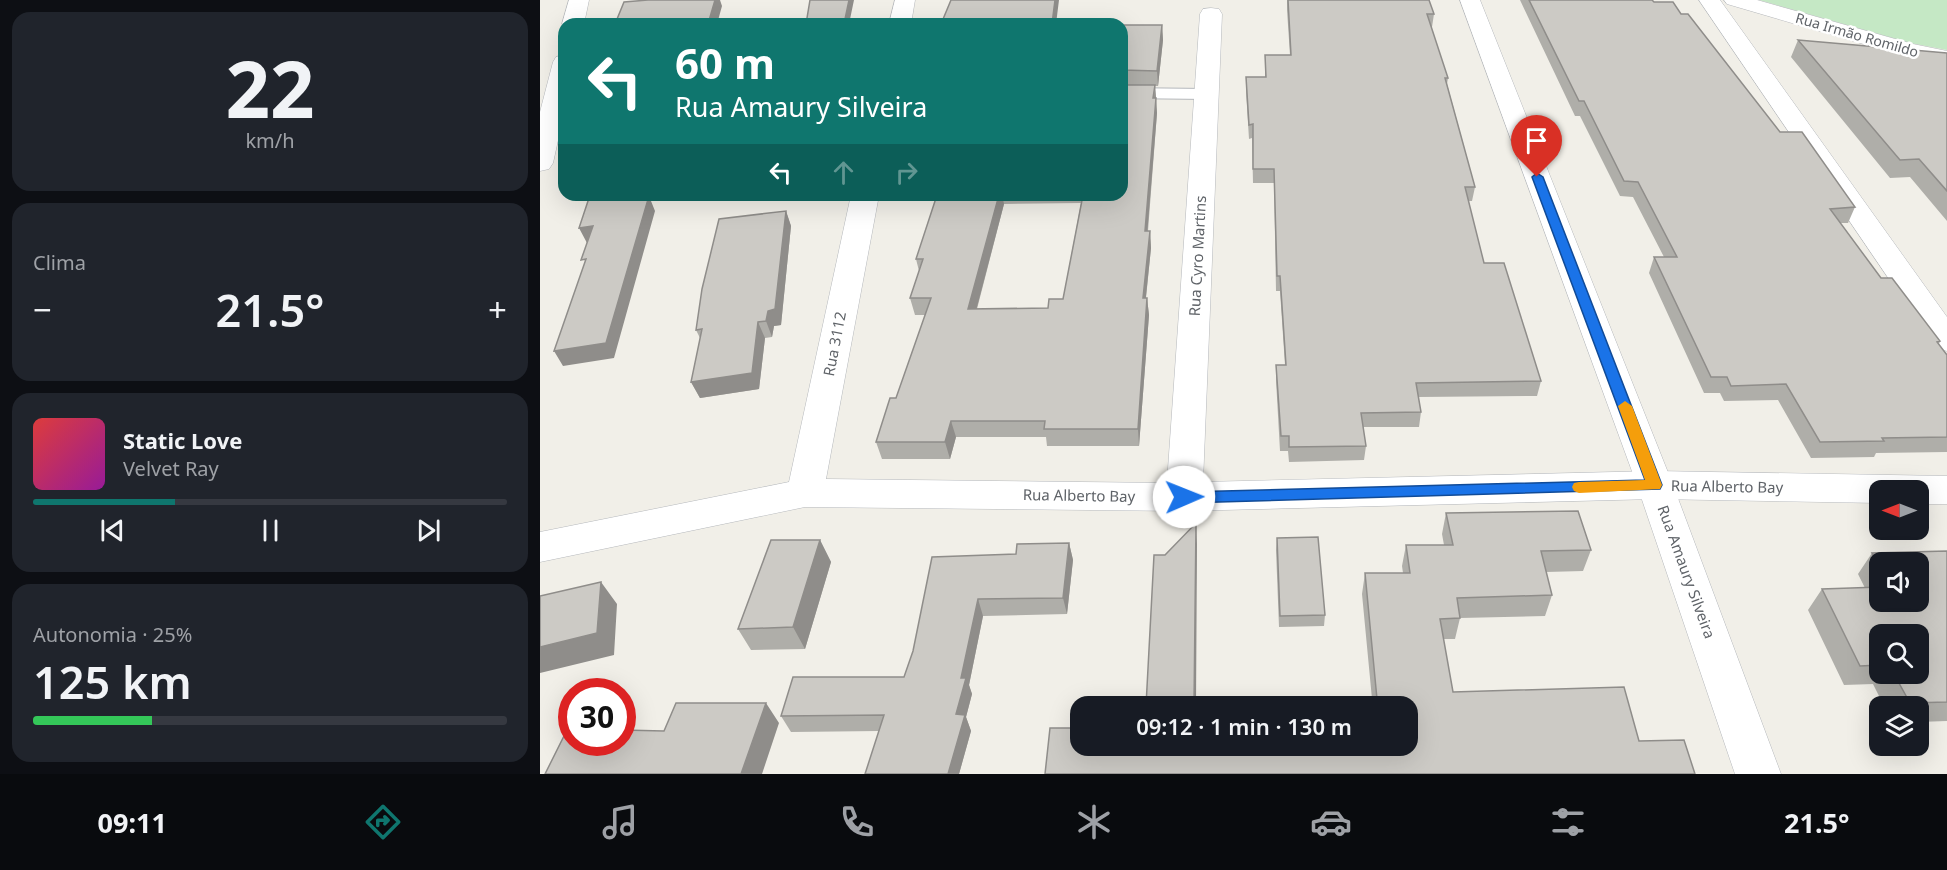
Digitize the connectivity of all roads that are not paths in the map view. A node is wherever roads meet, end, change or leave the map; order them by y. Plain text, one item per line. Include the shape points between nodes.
1 (579, 0) edge
2 (905, 0) edge
3 (1470, 0) edge
4 (1709, 0) edge
5 (1734, 0) edge
6 (1211, 14) dead end
7 (574, 18) edge
8 (901, 18) edge
9 (1947, 58) edge
10 (558, 87) edge
11 (1128, 93) edge
12 (1207, 94) junction
13 (540, 163) edge
14 (864, 201) edge
15 (1947, 340) edge
16 (1655, 485) junction
17 (1947, 490) edge
18 (804, 493) junction
19 (1184, 497) junction
20 (540, 547) edge
21 (1758, 774) edge

1 - 7 street
2 - 8 street
3 - 16 street, Rua Amaury Silveira
4 - 15 street
5 - 9 street, Rua Irmão Romildo
6 - 12 street, Rua Cyro Martins
10 - 13 street
11 - 12 lane
12 - 19 street, Rua Cyro Martins
14 - 18 street, Rua 3112
16 - 17 street, Rua Alberto Bay
16 - 19 street, Rua Alberto Bay
16 - 21 street, Rua Amaury Silveira
18 - 19 street, Rua Alberto Bay
18 - 20 street, Rua Alberto Bay

